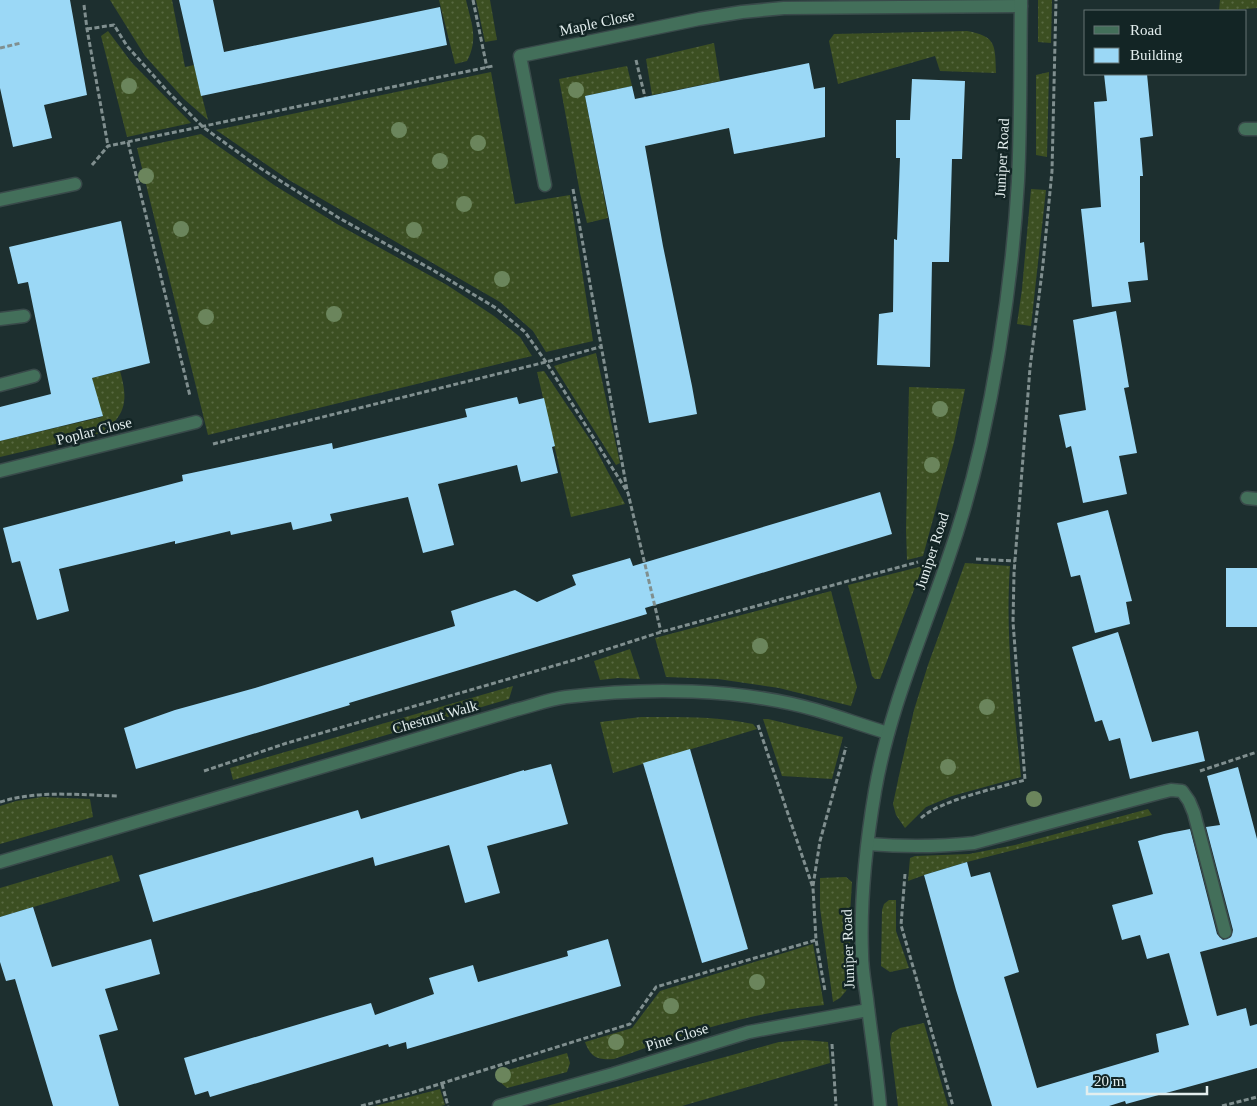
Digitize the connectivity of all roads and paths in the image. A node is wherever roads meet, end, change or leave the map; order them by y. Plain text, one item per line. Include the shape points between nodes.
1 (473, 0) edge
2 (1056, 0) edge
3 (1021, 3) edge
4 (783, 4) edge
5 (84, 5) dead end
6 (87, 29) junction
7 (629, 33) junction
8 (21, 44) dead end
9 (0, 48) edge
10 (520, 56) junction
11 (487, 68) junction
12 (644, 97) dead end
13 (203, 127) junction
14 (128, 142) junction
15 (108, 146) junction
16 (75, 184) joint
17 (545, 185) joint
18 (0, 200) edge
19 (24, 316) dead end
20 (0, 319) edge
21 (600, 347) junction
22 (546, 362) junction
23 (34, 376) dead end
24 (0, 385) edge
25 (196, 422) junction
26 (0, 471) edge
27 (628, 493) junction
28 (949, 558) junction
29 (1015, 561) junction
30 (661, 632) junction
31 (749, 697) junction
32 (853, 722) junction
33 (888, 733) junction
34 (1257, 752) edge
35 (197, 773) dead end
36 (1182, 792) junction
37 (125, 796) dead end
38 (0, 802) edge
39 (868, 844) junction
40 (906, 847) junction
41 (0, 862) edge
42 (813, 888) junction
43 (1225, 932) dead end
44 (816, 940) junction
45 (868, 1010) junction
46 (830, 1017) junction
47 (442, 1084) junction
48 (1257, 1097) edge
49 (360, 1106) edge
50 (448, 1106) edge
51 (499, 1106) edge
52 (836, 1106) edge
53 (880, 1106) edge
54 (953, 1106) edge
55 (1224, 1106) edge

1 - 11 path
2 - 29 path via 1052,171 1030,368
3 - 4 street, Maple Close
3 - 28 street, Juniper Road via 1018,182 1006,305 980,446
4 - 7 street, Maple Close
5 - 6 path
6 - 13 path via 114,25 127,46
6 - 15 path
7 - 10 street, Maple Close
7 - 12 path
8 - 9 path
10 - 11 path
10 - 17 street
11 - 13 path
13 - 14 path
13 - 22 path via 339,218 496,308 525,332
14 - 15 path
14 - 25 path
15 - 16 path
16 - 18 street
17 - 21 path via 573,186
19 - 20 street
21 - 22 path
21 - 27 path
22 - 25 path via 204,446
22 - 27 path
23 - 24 street
25 - 26 street, Poplar Close
27 - 30 path
28 - 29 path
28 - 30 path via 924,561
28 - 33 street, Juniper Road
29 - 40 path via 1013,622 1025,780 928,811 910,829
30 - 35 path via 287,743
31 - 32 street, Chestnut Walk via 814,710
31 - 41 street, Chestnut Walk via 683,691 564,697
31 - 42 path
32 - 33 street, Chestnut Walk
32 - 42 path via 820,841
33 - 39 street, Juniper Road
34 - 36 path via 1199,771
36 - 40 street via 1171,790 974,843
36 - 43 street via 1194,813
37 - 38 path via 44,794
39 - 40 street
39 - 45 street, Juniper Road via 862,902 862,956
40 - 54 path via 902,926
42 - 44 path
44 - 46 path
44 - 47 path via 656,988 630,1024
45 - 46 street, Pine Close
45 - 53 street, Juniper Road
46 - 51 street, Pine Close via 749,1032
46 - 52 path
47 - 49 path
47 - 50 path
48 - 55 path

